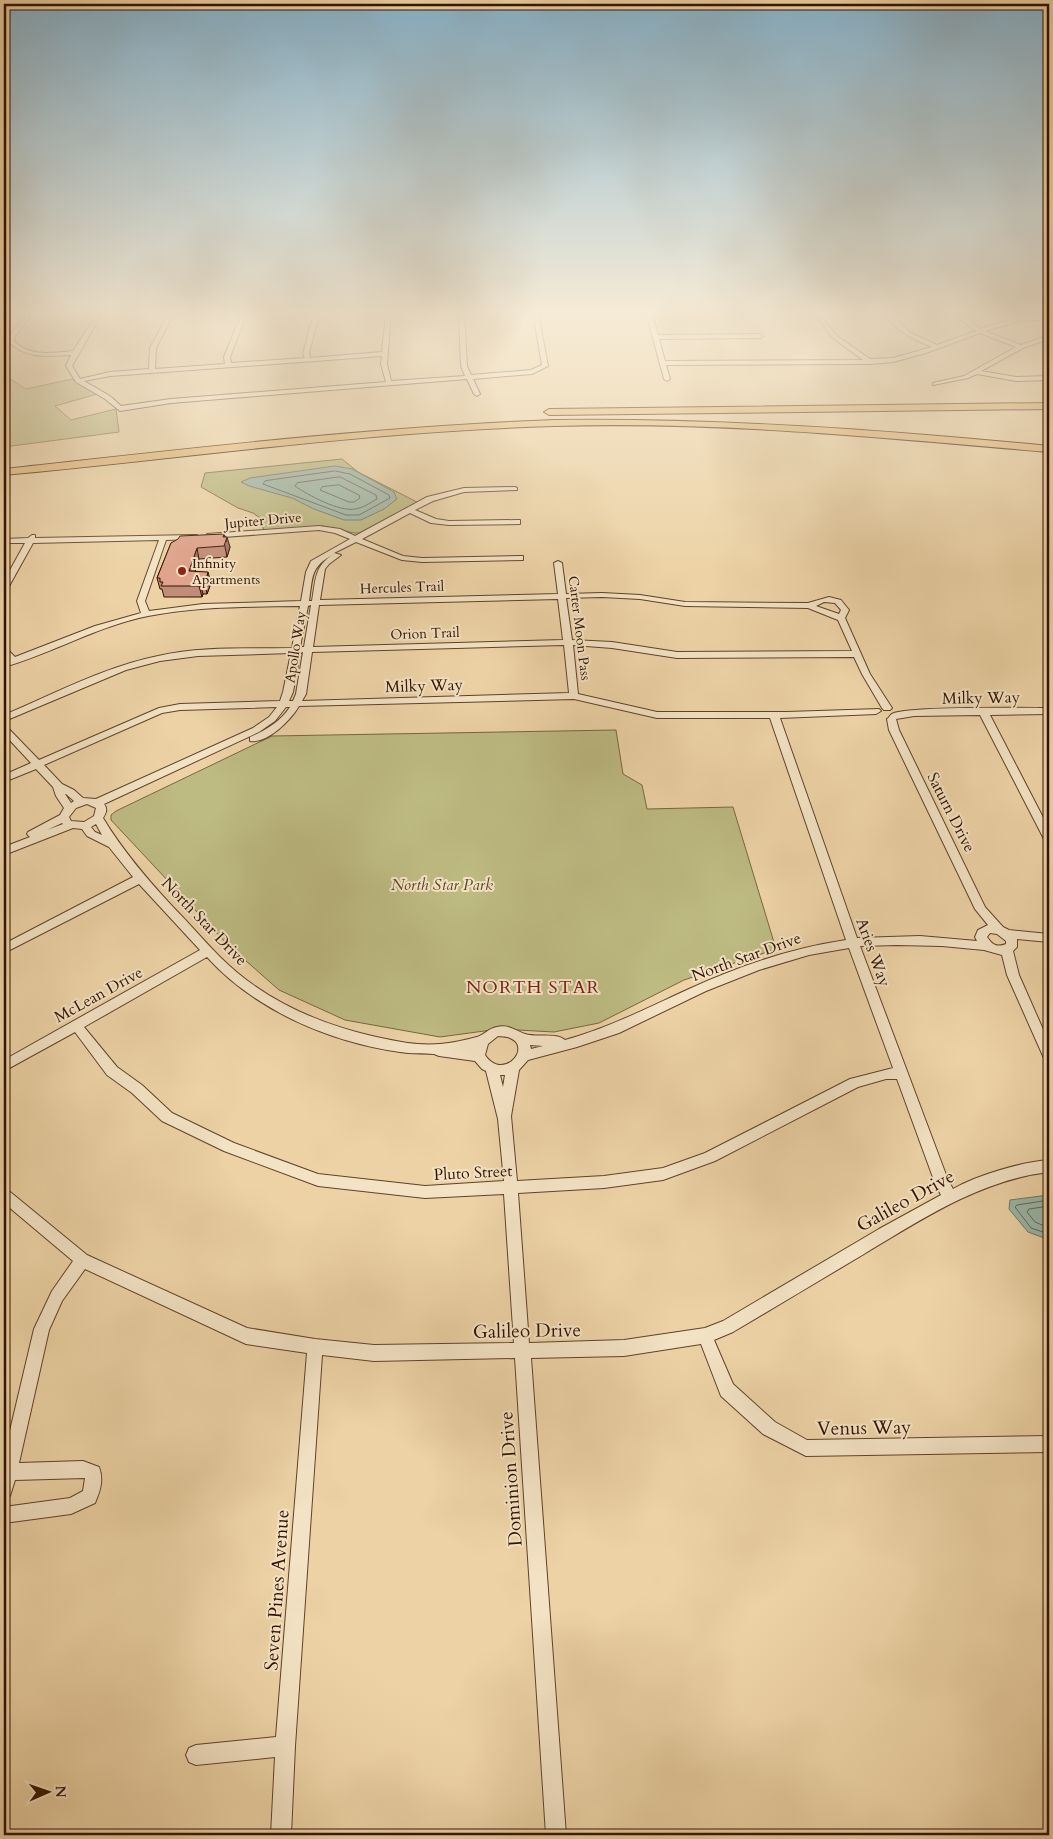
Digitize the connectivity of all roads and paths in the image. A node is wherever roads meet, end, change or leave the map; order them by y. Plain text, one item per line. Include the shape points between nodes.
1 (109, 399) edge
2 (199, 399) edge
3 (1049, 405) edge
4 (535, 413) dead end
5 (506, 415) dead end
6 (1049, 449) edge
7 (4, 463) edge
8 (4, 472) edge
9 (515, 489) dead end
10 (412, 512) junction
11 (518, 522) dead end
12 (32, 538) junction
13 (163, 538) junction
14 (359, 540) junction
15 (4, 542) edge
16 (520, 558) dead end
17 (558, 563) dead end
18 (4, 588) edge
19 (561, 596) junction
20 (315, 603) junction
21 (303, 604) junction
22 (808, 606) junction
23 (146, 614) junction
24 (841, 618) junction
25 (570, 642) junction
26 (4, 651) edge
27 (296, 651) junction
28 (308, 651) junction
29 (858, 654) junction
30 (13, 660) junction
31 (4, 664) edge
32 (574, 696) junction
33 (296, 704) junction
34 (284, 705) junction
35 (983, 711) junction
36 (1049, 711) edge
37 (885, 713) junction
38 (774, 715) junction
39 (4, 718) edge
40 (4, 729) edge
41 (38, 764) junction
42 (4, 779) edge
43 (58, 786) junction
44 (81, 802) junction
45 (99, 811) junction
46 (68, 817) junction
47 (85, 825) junction
48 (1049, 839) edge
49 (113, 844) junction
50 (4, 851) edge
51 (141, 878) junction
52 (981, 909) junction
53 (1006, 939) junction
54 (1049, 939) edge
55 (986, 940) junction
56 (854, 943) junction
57 (4, 949) edge
58 (208, 952) junction
59 (1013, 975) junction
60 (76, 1025) junction
61 (522, 1039) junction
62 (482, 1041) junction
63 (572, 1042) junction
64 (428, 1049) junction
65 (526, 1055) junction
66 (479, 1056) junction
67 (1049, 1056) edge
68 (4, 1066) edge
69 (492, 1068) junction
70 (513, 1068) junction
71 (901, 1073) junction
72 (505, 1119) junction
73 (1049, 1166) edge
74 (512, 1188) junction
75 (4, 1195) edge
76 (950, 1198) junction
77 (82, 1260) junction
78 (705, 1336) junction
79 (315, 1347) junction
80 (523, 1351) junction
81 (1049, 1444) edge
82 (9, 1472) junction
83 (4, 1490) edge
84 (4, 1515) edge
85 (285, 1746) junction
86 (196, 1755) dead end
87 (281, 1835) edge
88 (556, 1835) edge

1 - 2 street via 120,409
3 - 4 highway
5 - 7 highway via 343,427
6 - 8 highway via 778,426 557,423 358,434
9 - 10 street, Apollo Way via 464,490 438,497 436,502
10 - 11 street via 434,521 450,523
10 - 14 street, Apollo Way
12 - 13 street, Jupiter Drive
12 - 15 street, Jupiter Drive
12 - 18 street
13 - 14 street, Jupiter Drive via 319,528
13 - 23 street via 141,600
14 - 16 street, Jupiter Drive via 409,559
14 - 20 street, Apollo Way via 323,565
14 - 21 street, Apollo Way via 324,555 314,563
17 - 19 street, Carter Moon Pass
19 - 20 street, Hercules Trail
19 - 22 street, Hercules Trail via 623,595 685,604
19 - 25 street, Carter Moon Pass
20 - 21 street, Hercules Trail
20 - 28 street, Apollo Way
21 - 23 street, Hercules Trail via 203,606
21 - 27 street, Apollo Way
22 - 24 street
22 - 24 street, Saturn Drive via 827,599 838,602 845,610
23 - 30 street, Hercules Trail
24 - 29 street, Saturn Drive
25 - 28 street, Orion Trail
25 - 29 street, Orion Trail via 677,655
25 - 32 street, Carter Moon Pass
26 - 30 street
27 - 28 street, Orion Trail
27 - 34 street, Apollo Way
27 - 39 street, Orion Trail via 198,653 159,658 123,668
28 - 33 street, Apollo Way
29 - 37 street, Saturn Drive
30 - 31 street, Hercules Trail
32 - 33 street, Milky Way
32 - 38 street, Milky Way via 657,715
33 - 34 street, Milky Way
33 - 45 street, Apollo Way via 290,715 267,733
34 - 41 street, Milky Way via 165,710
34 - 45 street, Apollo Way via 274,718 256,730
35 - 36 street, Milky Way
35 - 37 street, Milky Way
35 - 48 street
37 - 38 street, Milky Way
37 - 52 street, Saturn Drive
38 - 56 street, Aries Way
40 - 41 street
41 - 42 street, Milky Way
41 - 43 street
43 - 44 street
43 - 46 street
44 - 45 street
44 - 46 street
45 - 47 street
45 - 49 street, North Star Drive
46 - 47 street
46 - 50 street
47 - 49 street, North Star Drive via 91,834
49 - 51 street, North Star Drive
51 - 57 street
51 - 58 street, North Star Drive
52 - 53 street, Saturn Drive
52 - 55 street, Saturn Drive
53 - 54 street
53 - 55 street via 991,929
53 - 55 street via 1000,951
53 - 59 street, Saturn Drive
55 - 56 street, North Star Drive
55 - 59 street, Saturn Drive
56 - 63 street, North Star Drive via 808,951 752,968 624,1025
56 - 71 street, Aries Way
58 - 60 street, McLean Drive
58 - 64 street, North Star Drive via 256,993 297,1016 352,1036 400,1047
59 - 67 street, Saturn Drive
60 - 68 street, McLean Drive
60 - 74 street, Pluto Street via 112,1071 167,1117 241,1151 318,1180 425,1192
61 - 62 street via 498,1031
61 - 63 street, North Star Drive
61 - 65 street
62 - 64 street, North Star Drive
62 - 66 street
63 - 65 street, North Star Drive
64 - 66 street, North Star Drive
65 - 70 street
66 - 69 street
69 - 70 street
69 - 72 street, Dominion Drive
70 - 72 street, Dominion Drive
71 - 74 street, Pluto Street via 886,1074 848,1086 710,1157 663,1174 604,1182
71 - 76 street, Aries Way
72 - 74 street, Dominion Drive
73 - 76 street, Galileo Drive via 991,1179
74 - 80 street, Dominion Drive
75 - 77 street, Galileo Drive
76 - 78 street, Galileo Drive via 728,1327
77 - 79 street, Galileo Drive via 246,1336
77 - 82 street via 57,1296 42,1329
78 - 80 street, Galileo Drive via 624,1348
78 - 81 street, Venus Way via 727,1390 769,1428 806,1448
79 - 80 street, Galileo Drive via 374,1354
79 - 85 street, Seven Pines Avenue
80 - 88 street, Dominion Drive
82 - 83 street
82 - 84 street via 83,1469 94,1473 93,1486 89,1497 71,1506
85 - 86 street
85 - 87 street, Seven Pines Avenue

